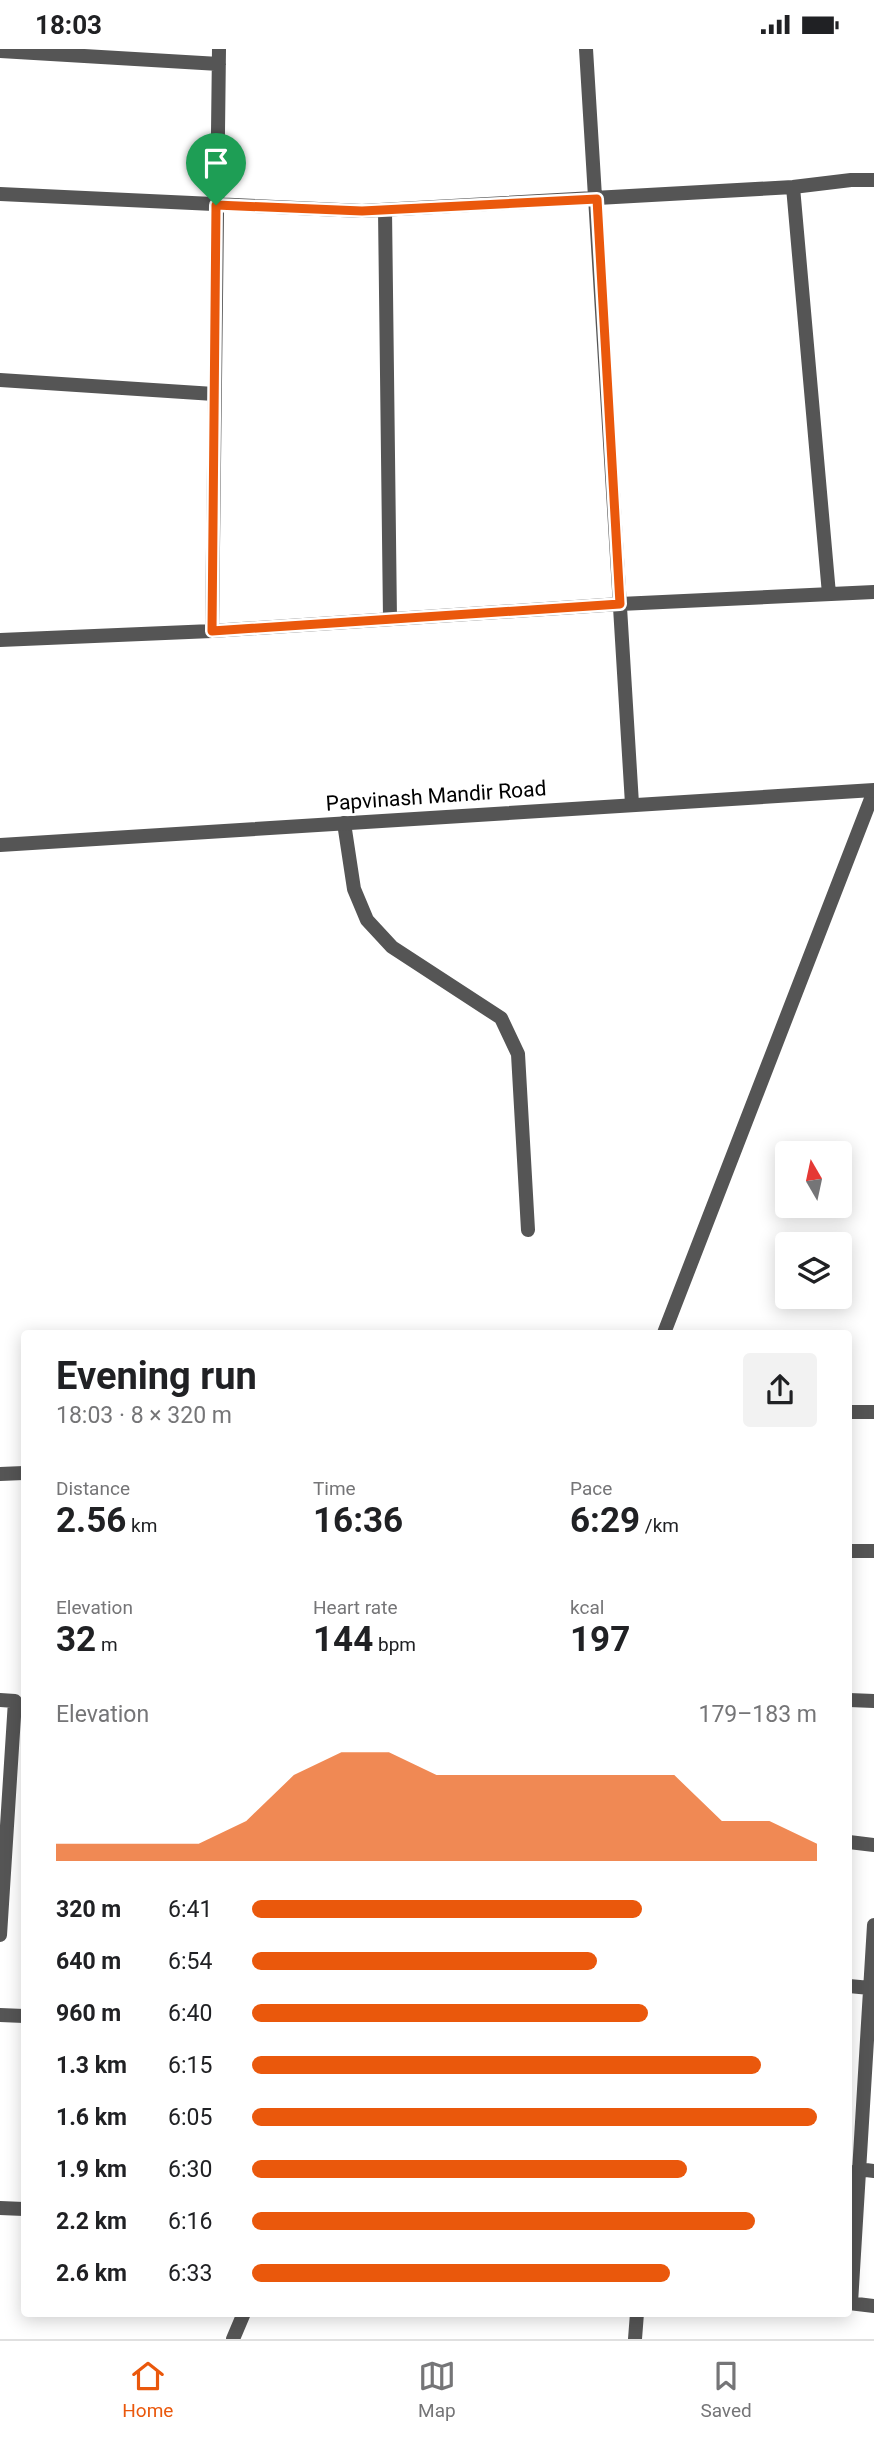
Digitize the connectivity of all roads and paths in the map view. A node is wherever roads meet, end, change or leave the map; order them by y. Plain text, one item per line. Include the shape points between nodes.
1 (586, 49) edge
2 (0, 51) edge
3 (219, 56) edge
4 (874, 180) edge
5 (793, 187) junction
6 (0, 194) edge
7 (597, 199) junction
8 (216, 205) junction
9 (385, 210) junction
10 (0, 380) edge
11 (214, 394) junction
12 (874, 592) edge
13 (829, 594) junction
14 (620, 604) junction
15 (390, 619) junction
16 (212, 631) junction
17 (0, 640) edge
18 (874, 791) edge
19 (632, 804) junction
20 (344, 823) junction
21 (0, 845) edge
22 (528, 1230) dead end
23 (665, 1330) edge
24 (852, 1412) edge
25 (874, 1412) edge
26 (21, 1473) edge
27 (0, 1474) edge
28 (852, 1551) edge
29 (874, 1551) edge
30 (852, 1700) edge
31 (13, 1701) edge
32 (874, 1701) edge
33 (852, 1842) edge
34 (874, 1845) edge
35 (874, 1926) edge
36 (0, 1935) edge
37 (852, 1986) edge
38 (870, 1988) junction
39 (871, 2014) edge
40 (0, 2015) edge
41 (21, 2016) edge
42 (854, 2150) edge
43 (858, 2169) junction
44 (874, 2171) edge
45 (0, 2208) edge
46 (21, 2209) edge
47 (852, 2270) edge
48 (852, 2303) edge
49 (874, 2306) edge
50 (242, 2317) edge
51 (637, 2317) edge
52 (233, 2339) edge
53 (635, 2339) edge

1 - 7 street
2 - 3 street
3 - 8 street
4 - 5 street
5 - 7 street
5 - 13 street
6 - 8 street
7 - 9 street
7 - 14 street
8 - 9 street
8 - 11 street
9 - 15 street
10 - 11 street
11 - 16 street
12 - 13 street
13 - 14 street
14 - 15 street
14 - 19 street
15 - 16 street
16 - 17 street
18 - 19 street, Papvinash Mandir Road
18 - 23 street
19 - 20 street, Papvinash Mandir Road
20 - 21 street, Papvinash Mandir Road
20 - 22 street via 354,889 367,920 391,947 501,1018 518,1054
24 - 25 street
26 - 27 street
28 - 29 street
30 - 32 street
31 - 36 street
33 - 34 street
35 - 38 street
37 - 38 street
38 - 39 street
39 - 42 street
40 - 41 street
42 - 43 street
43 - 44 street
43 - 47 street
45 - 46 street
48 - 49 street
50 - 52 street
51 - 53 street

